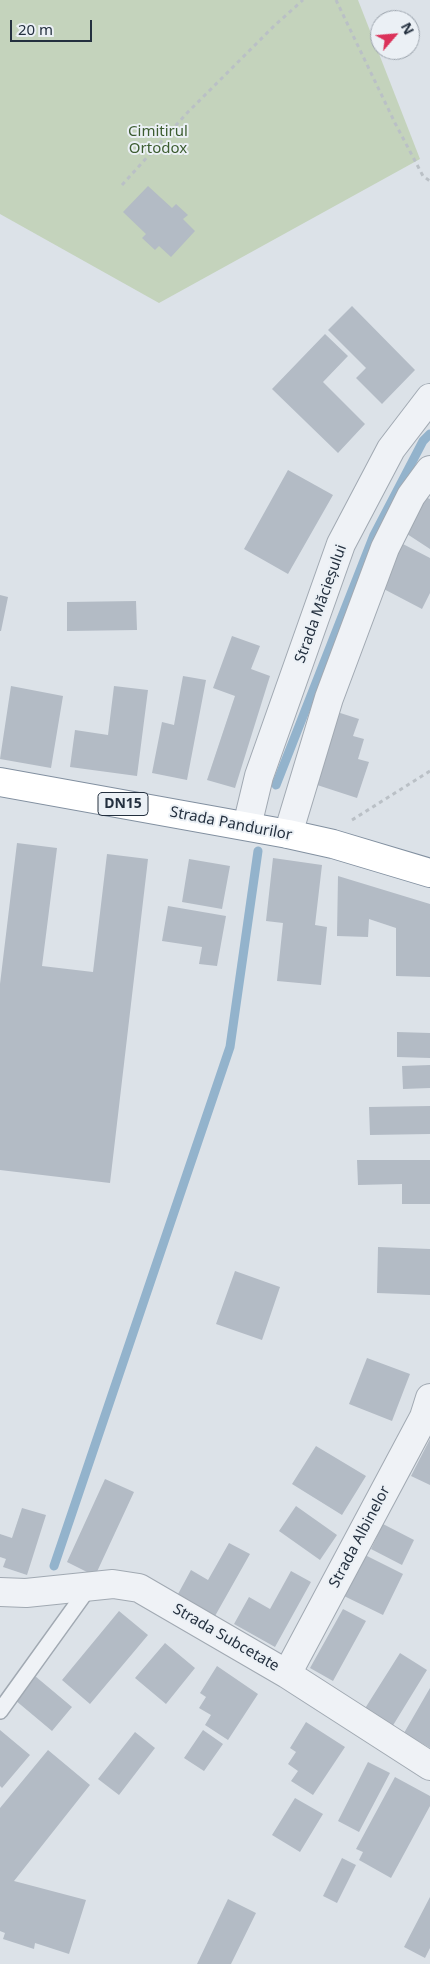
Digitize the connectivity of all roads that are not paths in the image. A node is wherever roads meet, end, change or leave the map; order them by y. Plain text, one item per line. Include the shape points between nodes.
1 (430, 398) edge
2 (430, 470) edge
3 (0, 782) edge
4 (247, 826) junction
5 (288, 834) junction
6 (430, 873) edge
7 (430, 1398) edge
8 (90, 1586) junction
9 (0, 1592) edge
10 (287, 1674) junction
11 (6, 1692) edge
12 (0, 1711) edge
13 (430, 1766) edge

1 - 4 street, Strada Măcieșului via 391,449 341,544 259,776
2 - 5 street via 411,496 385,548 328,698
3 - 4 highway, Strada Pandurilor / DN15
4 - 5 highway, Strada Pandurilor / DN15
5 - 6 highway, Strada Pandurilor / DN15
7 - 10 street, Strada Albinelor via 424,1417
8 - 9 street, Strada Subcetate via 26,1593
8 - 10 street, Strada Subcetate via 113,1584 139,1588
8 - 11 lane
10 - 13 street, Strada Subcetate
11 - 12 lane

